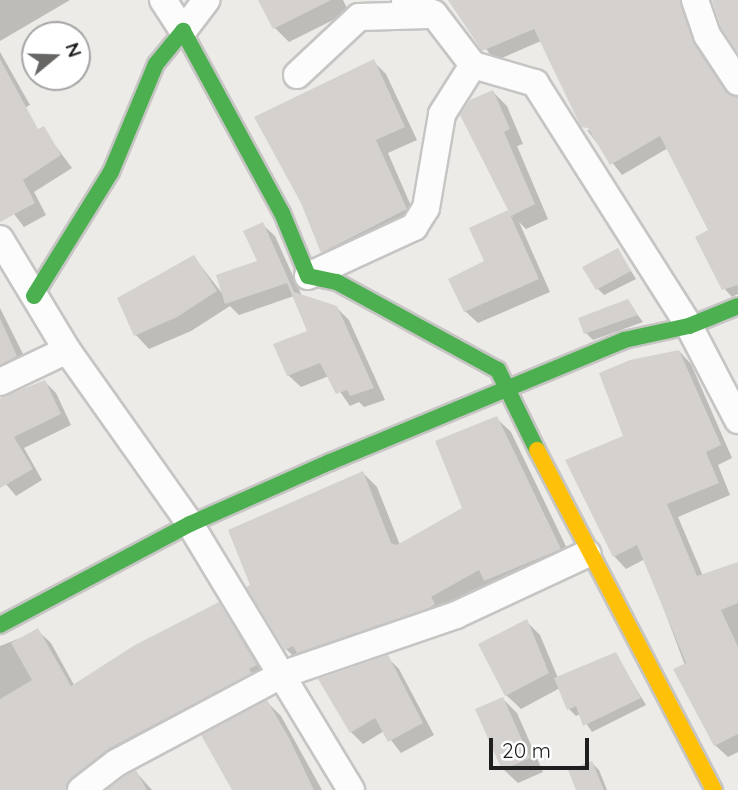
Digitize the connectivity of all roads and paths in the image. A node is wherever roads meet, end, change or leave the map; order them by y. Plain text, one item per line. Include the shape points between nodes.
1 (163, 0) edge
2 (206, 0) edge
3 (405, 0) edge
4 (695, 0) edge
5 (434, 15) junction
6 (183, 31) junction
7 (473, 65) junction
8 (297, 75) dead end
9 (738, 82) edge
10 (0, 239) edge
11 (308, 276) junction
12 (34, 296) junction
13 (738, 306) edge
14 (689, 326) junction
15 (68, 350) junction
16 (0, 382) edge
17 (509, 388) junction
18 (738, 420) edge
19 (190, 524) junction
20 (587, 554) junction
21 (0, 625) edge
22 (281, 675) junction
23 (81, 790) edge
24 (351, 790) edge
25 (715, 790) edge

1 - 6 street
2 - 6 street
3 - 5 street
4 - 9 street via 707,35
5 - 7 street
5 - 8 street via 359,17
6 - 11 street via 282,213
6 - 12 street via 156,64 111,172
7 - 11 street via 442,114 426,208 414,227
7 - 14 street via 535,83
10 - 12 street
11 - 17 street via 337,282 481,357 498,370
12 - 15 street
13 - 14 street
14 - 17 street via 624,340
14 - 18 street
15 - 16 street
15 - 19 street
17 - 19 street
17 - 20 street
19 - 21 street
19 - 22 street
20 - 22 street via 456,615
20 - 25 street
22 - 23 street via 116,763
22 - 24 street

